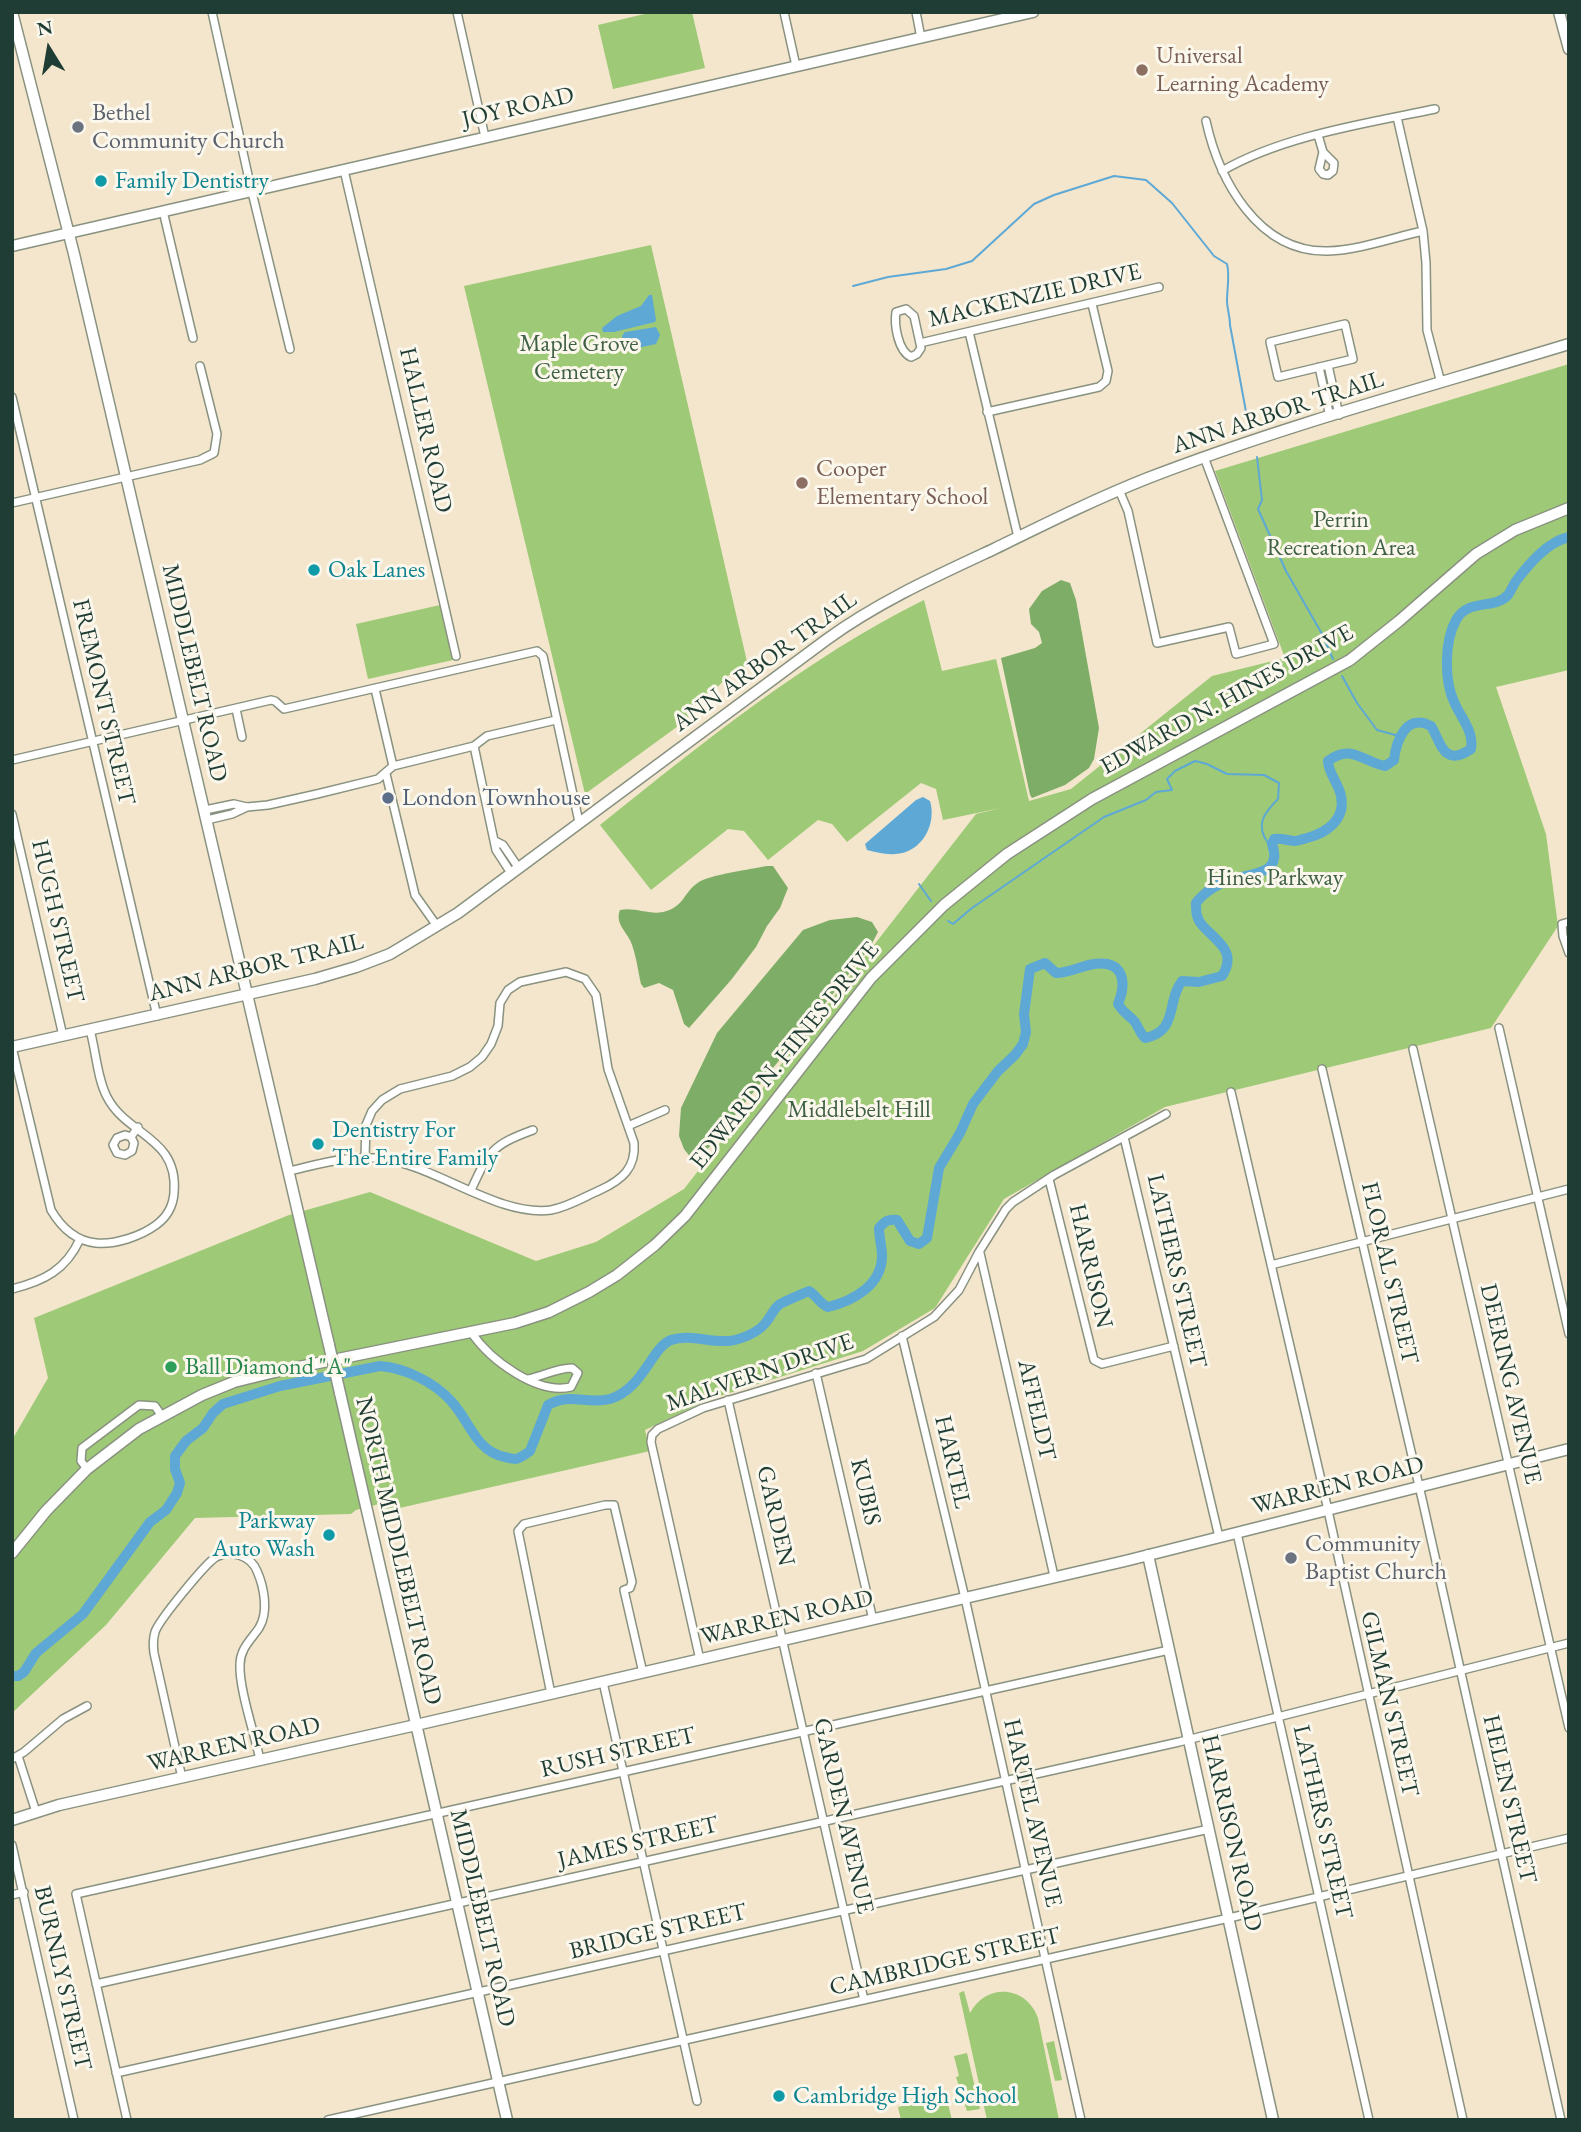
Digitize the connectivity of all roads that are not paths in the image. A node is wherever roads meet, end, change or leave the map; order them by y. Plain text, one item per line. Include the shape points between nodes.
1 (12, 12) edge
2 (212, 12) edge
3 (457, 12) edge
4 (784, 12) edge
5 (916, 12) edge
6 (1033, 12) edge
7 (1559, 12) edge
8 (921, 37) junction
9 (1568, 42) edge
10 (17, 53) edge
11 (796, 66) junction
12 (1435, 109) dead end
13 (1397, 117) junction
14 (1206, 121) dead end
15 (1318, 135) junction
16 (485, 137) junction
17 (1323, 152) dead end
18 (344, 170) junction
19 (1222, 171) junction
20 (252, 191) junction
21 (163, 211) junction
22 (1423, 231) junction
23 (68, 233) junction
24 (12, 246) edge
25 (1159, 287) dead end
26 (1093, 303) junction
27 (969, 332) junction
28 (193, 338) dead end
29 (920, 343) junction
30 (1569, 344) edge
31 (290, 349) dead end
32 (1328, 365) junction
33 (200, 366) dead end
34 (1319, 367) junction
35 (1441, 383) junction
36 (12, 397) edge
37 (987, 412) junction
38 (1335, 416) junction
39 (1204, 457) junction
40 (127, 477) junction
41 (1119, 490) junction
42 (36, 498) junction
43 (12, 503) edge
44 (1569, 508) edge
45 (1018, 537) junction
46 (456, 656) dead end
47 (375, 688) junction
48 (236, 709) junction
49 (556, 719) junction
50 (184, 721) junction
51 (242, 737) dead end
52 (93, 742) junction
53 (474, 746) junction
54 (12, 760) edge
55 (393, 766) junction
56 (386, 774) junction
57 (12, 814) edge
58 (206, 815) junction
59 (579, 822) junction
60 (514, 870) junction
61 (1565, 923) edge
62 (437, 926) junction
63 (1569, 953) edge
64 (248, 995) junction
65 (157, 1016) junction
66 (1499, 1028) dead end
67 (90, 1030) junction
68 (63, 1036) junction
69 (12, 1047) edge
70 (1413, 1049) dead end
71 (1322, 1069) dead end
72 (1231, 1092) dead end
73 (665, 1110) dead end
74 (1166, 1114) dead end
75 (628, 1126) junction
76 (138, 1128) junction
77 (533, 1130) dead end
78 (131, 1137) dead end
79 (1124, 1137) junction
80 (365, 1157) junction
81 (289, 1171) junction
82 (1049, 1179) junction
83 (1569, 1189) edge
84 (471, 1190) junction
85 (1538, 1197) junction
86 (1452, 1219) junction
87 (80, 1239) junction
88 (1362, 1241) junction
89 (979, 1252) junction
90 (1271, 1265) junction
91 (12, 1289) edge
92 (471, 1332) junction
93 (1569, 1334) edge
94 (902, 1336) junction
95 (329, 1345) joint
96 (1174, 1346) junction
97 (816, 1373) junction
98 (528, 1379) junction
99 (728, 1400) junction
100 (161, 1415) junction
101 (1569, 1449) edge
102 (1509, 1464) junction
103 (86, 1469) junction
104 (1419, 1487) junction
105 (1326, 1510) junction
106 (1237, 1533) junction
107 (1219, 1537) junction
108 (12, 1553) edge
109 (1148, 1555) junction
110 (1054, 1576) junction
111 (965, 1598) junction
112 (873, 1619) junction
113 (784, 1640) junction
114 (1569, 1643) edge
115 (1550, 1648) junction
116 (1169, 1650) junction
117 (700, 1660) junction
118 (1460, 1671) junction
119 (643, 1673) junction
120 (603, 1682) junction
121 (984, 1691) junction
122 (551, 1694) junction
123 (1368, 1694) junction
124 (87, 1706) dead end
125 (1279, 1717) junction
126 (416, 1726) junction
127 (1569, 1728) edge
128 (804, 1731) junction
129 (1189, 1739) junction
130 (15, 1758) edge
131 (260, 1760) junction
132 (624, 1771) junction
133 (182, 1778) junction
134 (1004, 1781) junction
135 (36, 1812) junction
136 (437, 1813) junction
137 (12, 1820) edge
138 (824, 1821) junction
139 (1209, 1829) junction
140 (1569, 1838) edge
141 (12, 1845) edge
142 (1501, 1854) junction
143 (644, 1861) junction
144 (1024, 1870) junction
145 (1408, 1876) junction
146 (24, 1892) junction
147 (12, 1895) edge
148 (1319, 1897) junction
149 (457, 1903) junction
150 (844, 1910) junction
151 (1229, 1918) junction
152 (664, 1950) junction
153 (1045, 1959) junction
154 (96, 1983) junction
155 (478, 1992) junction
156 (864, 2000) junction
157 (684, 2040) junction
158 (116, 2073) junction
159 (498, 2082) junction
160 (697, 2101) dead end
161 (74, 2120) edge
162 (127, 2120) edge
163 (328, 2120) edge
164 (507, 2120) edge
165 (1081, 2120) edge
166 (1273, 2120) edge
167 (1369, 2120) edge
168 (1463, 2120) edge
169 (1560, 2120) edge

1 - 10 main road, MIDDLEBELT ROAD
2 - 20 street
3 - 16 street
4 - 11 street
5 - 8 street
6 - 8 main road, JOY ROAD
7 - 9 main road
8 - 11 main road, JOY ROAD
10 - 23 main road, MIDDLEBELT ROAD
11 - 16 main road, JOY ROAD
12 - 13 street
13 - 15 street
13 - 22 street
14 - 19 street
15 - 17 street
15 - 19 street via 1267,149
16 - 18 main road, JOY ROAD
18 - 20 main road, JOY ROAD
18 - 46 street, HALLER ROAD
19 - 22 street via 1256,221 1301,248 1339,250
20 - 21 main road, JOY ROAD
20 - 31 street
21 - 23 main road, JOY ROAD
21 - 28 street
22 - 35 street via 1427,330
23 - 24 main road, JOY ROAD
23 - 40 main road, MIDDLEBELT ROAD
25 - 26 street, MACKENZIE DRIVE
26 - 27 street, MACKENZIE DRIVE
26 - 37 street via 1108,371 1105,383
27 - 29 street, MACKENZIE DRIVE
27 - 37 street
29 - 29 street, MACKENZIE DRIVE via 914,356 904,353 895,320 899,310 912,312
30 - 35 main road, ANN ARBOR TRAIL
32 - 34 street
32 - 34 street via 1353,359 1345,324 1270,342 1278,377
32 - 38 street
33 - 40 street via 217,434 214,453
34 - 38 street
35 - 38 main road, ANN ARBOR TRAIL
36 - 42 street, FREMONT STREET
37 - 45 street
38 - 39 main road, ANN ARBOR TRAIL
39 - 41 main road, ANN ARBOR TRAIL
39 - 41 street via 1274,645 1236,654 1229,627 1157,643 1128,511
40 - 42 street
40 - 50 main road, MIDDLEBELT ROAD
41 - 45 main road, ANN ARBOR TRAIL
42 - 43 street
42 - 52 street, FREMONT STREET
44 - 92 main road, EDWARD N. HINES DRIVE via 1515,530 1476,554 1350,660 1112,787 1007,854 944,905 871,978 685,1216 655,1245 617,1275 549,1312
45 - 59 main road, ANN ARBOR TRAIL via 856,618
47 - 48 street via 284,709 271,700
47 - 49 street via 539,652
47 - 55 street
48 - 50 street
48 - 51 street
49 - 53 street via 487,736
49 - 59 street
50 - 52 street
50 - 58 main road, MIDDLEBELT ROAD
52 - 54 street
52 - 65 street, FREMONT STREET
53 - 55 street
53 - 60 street via 495,841 503,845
55 - 56 street
56 - 58 street via 239,812
56 - 62 street via 415,895
57 - 68 street, HUGH STREET
58 - 64 main road, MIDDLEBELT ROAD
59 - 60 main road, ANN ARBOR TRAIL
60 - 62 main road, ANN ARBOR TRAIL
61 - 63 street via 1563,936
62 - 64 main road, ANN ARBOR TRAIL via 365,964
64 - 65 main road, ANN ARBOR TRAIL
64 - 81 main road, MIDDLEBELT ROAD
65 - 67 main road, ANN ARBOR TRAIL
66 - 85 street
67 - 68 main road, ANN ARBOR TRAIL
67 - 76 street, HUGH STREET via 107,1096
68 - 69 main road, ANN ARBOR TRAIL
69 - 87 street via 48,1203 61,1225
70 - 86 street, DEERING AVENUE
71 - 88 street, FLORAL STREET
72 - 90 street, GILMAN STREET
73 - 75 street
74 - 79 street, MALVERN DRIVE
75 - 80 street via 608,1069 594,990 580,976 560,972 520,982 508,990 500,1003 491,1044 470,1066 452,1076 400,1089 382,1100 366,1125
75 - 84 street via 635,1150 627,1173 570,1204 548,1210 525,1209
76 - 78 street
76 - 87 street, HUGH STREET via 168,1159 174,1188 167,1214 153,1227 116,1242
77 - 84 street via 496,1148 484,1161
79 - 82 street, MALVERN DRIVE
79 - 96 street, LATHERS STREET
80 - 81 street
80 - 84 street via 403,1163
81 - 95 main road, MIDDLEBELT ROAD
82 - 89 street, MALVERN DRIVE via 1006,1209
82 - 96 street, HARRISON via 1095,1362
83 - 85 street
85 - 86 street
85 - 93 street
86 - 88 street
86 - 102 street, DEERING AVENUE
87 - 91 street via 55,1273
88 - 90 street
88 - 104 street, FLORAL STREET
89 - 94 street, MALVERN DRIVE via 949,1303
89 - 110 street, AFFELDT
90 - 105 street, GILMAN STREET
92 - 98 street via 485,1350
92 - 100 main road, EDWARD N. HINES DRIVE via 249,1378
94 - 97 street, MALVERN DRIVE via 866,1359
94 - 111 street, HARTEL
95 - 126 main road, NORTH MIDDLEBELT ROAD, bridge
96 - 107 street, LATHERS STREET
97 - 99 street, MALVERN DRIVE
97 - 112 street, KUBIS
98 - 98 street via 559,1390 571,1387 578,1373 562,1368
99 - 113 street, GARDEN
99 - 117 street, MALVERN DRIVE via 658,1429 651,1442
100 - 103 main road, EDWARD N. HINES DRIVE
100 - 103 street via 155,1406 139,1405 82,1448
101 - 102 main road, WARREN ROAD
102 - 104 main road, WARREN ROAD
102 - 115 street, DEERING AVENUE
103 - 108 main road, EDWARD N. HINES DRIVE
104 - 105 main road, WARREN ROAD
104 - 118 street, HELEN STREET
105 - 106 main road, WARREN ROAD
105 - 123 street, GILMAN STREET
106 - 107 main road, WARREN ROAD
106 - 125 street, LATHERS STREET
107 - 109 main road, WARREN ROAD
109 - 110 main road, WARREN ROAD
109 - 116 main road, HARRISON ROAD
110 - 111 main road, WARREN ROAD
111 - 112 main road, WARREN ROAD
111 - 121 street, HARTEL AVENUE
112 - 113 main road, WARREN ROAD
113 - 117 main road, WARREN ROAD
113 - 128 street, GARDEN AVENUE
114 - 115 street, JAMES STREET
115 - 118 street, JAMES STREET
115 - 127 street, DEERING AVENUE
116 - 121 street, RUSH STREET
116 - 129 main road, HARRISON ROAD
117 - 119 main road, WARREN ROAD
118 - 123 street, JAMES STREET
118 - 142 street, HELEN STREET
119 - 120 main road, WARREN ROAD
119 - 122 street via 624,1590 632,1582 627,1559 614,1505 605,1505 524,1524 518,1531
120 - 122 main road, WARREN ROAD
120 - 132 street
121 - 128 street, RUSH STREET
121 - 134 street, HARTEL AVENUE
122 - 126 main road, WARREN ROAD
123 - 125 street, JAMES STREET
123 - 145 street, GILMAN STREET
124 - 130 street via 63,1719
125 - 129 street, JAMES STREET
125 - 148 street, LATHERS STREET
126 - 131 main road, WARREN ROAD
126 - 136 main road, MIDDLEBELT ROAD
128 - 132 street, RUSH STREET
128 - 138 street, GARDEN AVENUE
129 - 134 street, JAMES STREET
129 - 139 main road, HARRISON ROAD
130 - 135 street
131 - 133 main road, WARREN ROAD
131 - 133 street via 240,1665 243,1649 264,1616 264,1597 256,1568 244,1556 225,1554 213,1559 161,1621 153,1642
132 - 136 street, RUSH STREET
132 - 143 street
133 - 135 main road, WARREN ROAD
134 - 138 street, JAMES STREET
134 - 144 street, HARTEL AVENUE
135 - 137 main road, WARREN ROAD
136 - 149 main road, MIDDLEBELT ROAD
136 - 154 street, RUSH STREET via 76,1894
138 - 143 street, JAMES STREET
138 - 150 street, GARDEN AVENUE
139 - 144 street, BRIDGE STREET
139 - 151 main road, HARRISON ROAD
140 - 142 street, CAMBRIDGE STREET
141 - 146 street, BURNLY STREET
142 - 145 street, CAMBRIDGE STREET
142 - 169 street, HELEN STREET
143 - 149 street, JAMES STREET
143 - 152 street
144 - 150 street, BRIDGE STREET
144 - 153 street, HARTEL AVENUE
145 - 148 street, CAMBRIDGE STREET
145 - 168 street, GILMAN STREET
146 - 147 street
146 - 161 street, BURNLY STREET
148 - 151 street, CAMBRIDGE STREET
148 - 167 street, LATHERS STREET
149 - 154 street, JAMES STREET
149 - 155 main road, MIDDLEBELT ROAD
150 - 152 street, BRIDGE STREET
150 - 156 street, GARDEN AVENUE
151 - 153 street, CAMBRIDGE STREET
151 - 166 main road, HARRISON ROAD
152 - 155 street, BRIDGE STREET
152 - 157 street
153 - 156 street, CAMBRIDGE STREET
153 - 165 street, HARTEL AVENUE
154 - 158 street
155 - 158 street, BRIDGE STREET
155 - 159 main road, MIDDLEBELT ROAD
156 - 157 street, CAMBRIDGE STREET
157 - 159 street, CAMBRIDGE STREET
157 - 160 street
158 - 162 street
159 - 163 street, CAMBRIDGE STREET
159 - 164 main road, MIDDLEBELT ROAD

